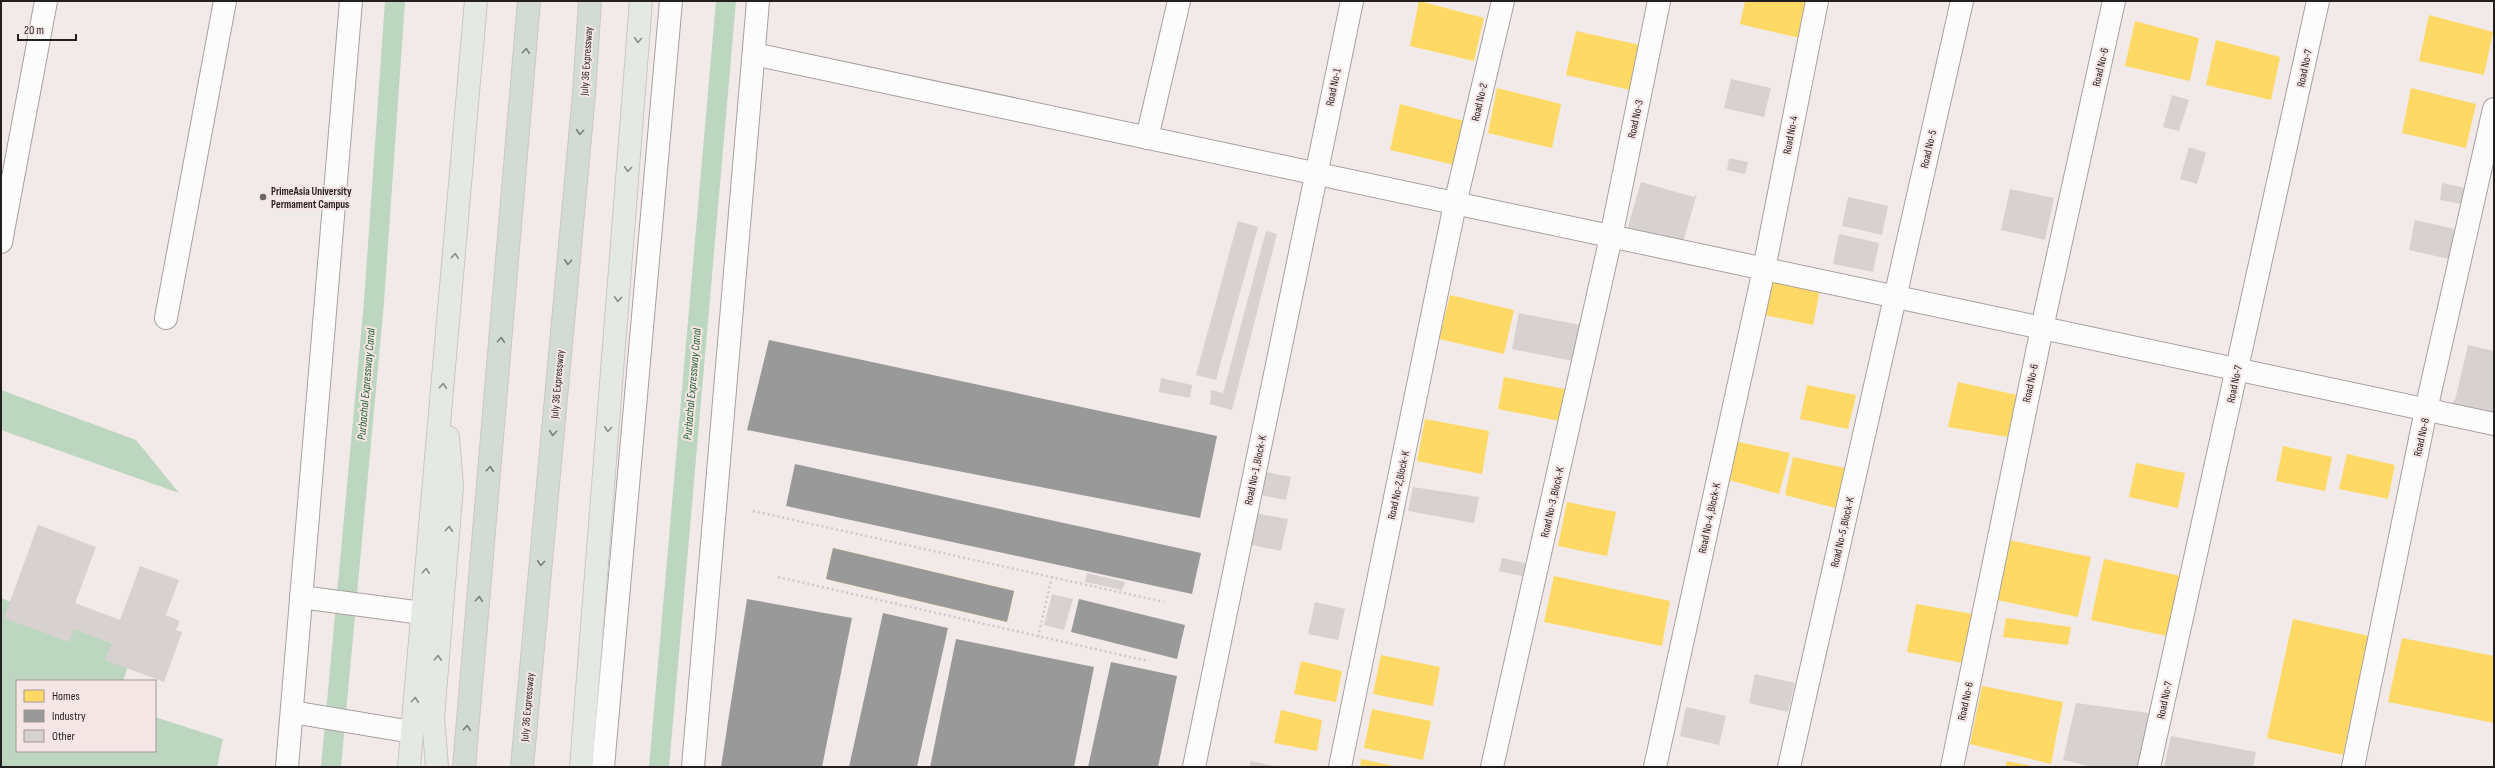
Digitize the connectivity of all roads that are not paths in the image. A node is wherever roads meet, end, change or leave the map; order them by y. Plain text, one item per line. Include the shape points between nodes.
1 (46, 1) edge
2 (225, 1) edge
3 (351, 1) edge
4 (476, 1) edge
5 (529, 1) edge
6 (590, 1) edge
7 (641, 1) edge
8 (671, 1) edge
9 (758, 1) edge
10 (1179, 1) edge
11 (1352, 1) edge
12 (1503, 1) edge
13 (1659, 1) edge
14 (1817, 1) edge
15 (1962, 1) edge
16 (2114, 1) edge
17 (2318, 1) edge
18 (754, 54) junction
19 (2494, 109) edge
20 (1147, 138) junction
21 (1315, 174) junction
22 (1455, 204) junction
23 (1611, 237) junction
24 (1, 242) edge
25 (1764, 269) junction
26 (1895, 297) junction
27 (166, 318) dead end
28 (2042, 328) junction
29 (2237, 370) junction
30 (2426, 410) junction
31 (440, 417) junction
32 (2494, 424) edge
33 (301, 597) junction
34 (422, 613) junction
35 (292, 712) junction
36 (412, 732) junction
37 (286, 767) edge
38 (409, 767) edge
39 (437, 767) edge
40 (464, 767) edge
41 (522, 767) edge
42 (581, 767) edge
43 (603, 767) edge
44 (693, 767) edge
45 (1194, 767) edge
46 (1340, 767) edge
47 (1492, 767) edge
48 (1655, 767) edge
49 (1789, 767) edge
50 (1952, 767) edge
51 (2149, 767) edge
52 (2353, 767) edge

1 - 24 street
2 - 27 street
3 - 33 street
31 -> 4 main road
40 -> 5 highway
6 -> 41 highway, July 36 Expressway via 584,94
7 -> 42 main road
8 - 43 street
9 - 18 street
10 - 20 street
11 - 21 street, Road No-1
12 - 22 street, Road No-2
13 - 23 street, Road No-3
14 - 25 street, Road No-4
15 - 26 street, Road No-5
16 - 28 street, Road No-6
17 - 29 street, Road No-7
18 - 20 street
18 - 44 street
19 - 30 street, Road No-8
20 - 21 street
21 - 22 street
21 - 45 street, Road No-1 ,Block-K
22 - 23 street
22 - 46 street, Road No-2,Block-K
23 - 25 street
23 - 47 street, Road No-3 ,Block-K
25 - 26 street
25 - 48 street, Road No-4 ,Block-K
26 - 28 street
26 - 49 street, Road No-5 ,Block-K
28 - 29 street
28 - 50 street, Road No-6
29 - 30 street
29 - 51 street, Road No-7
30 - 32 street
30 - 52 street, Road No-8
34 -> 31 main road
39 -> 31 main road via 433,717 452,486 450,442
33 - 34 street
33 - 35 street
36 -> 34 main road
35 - 36 street
35 - 37 street
36 - 38 main road

